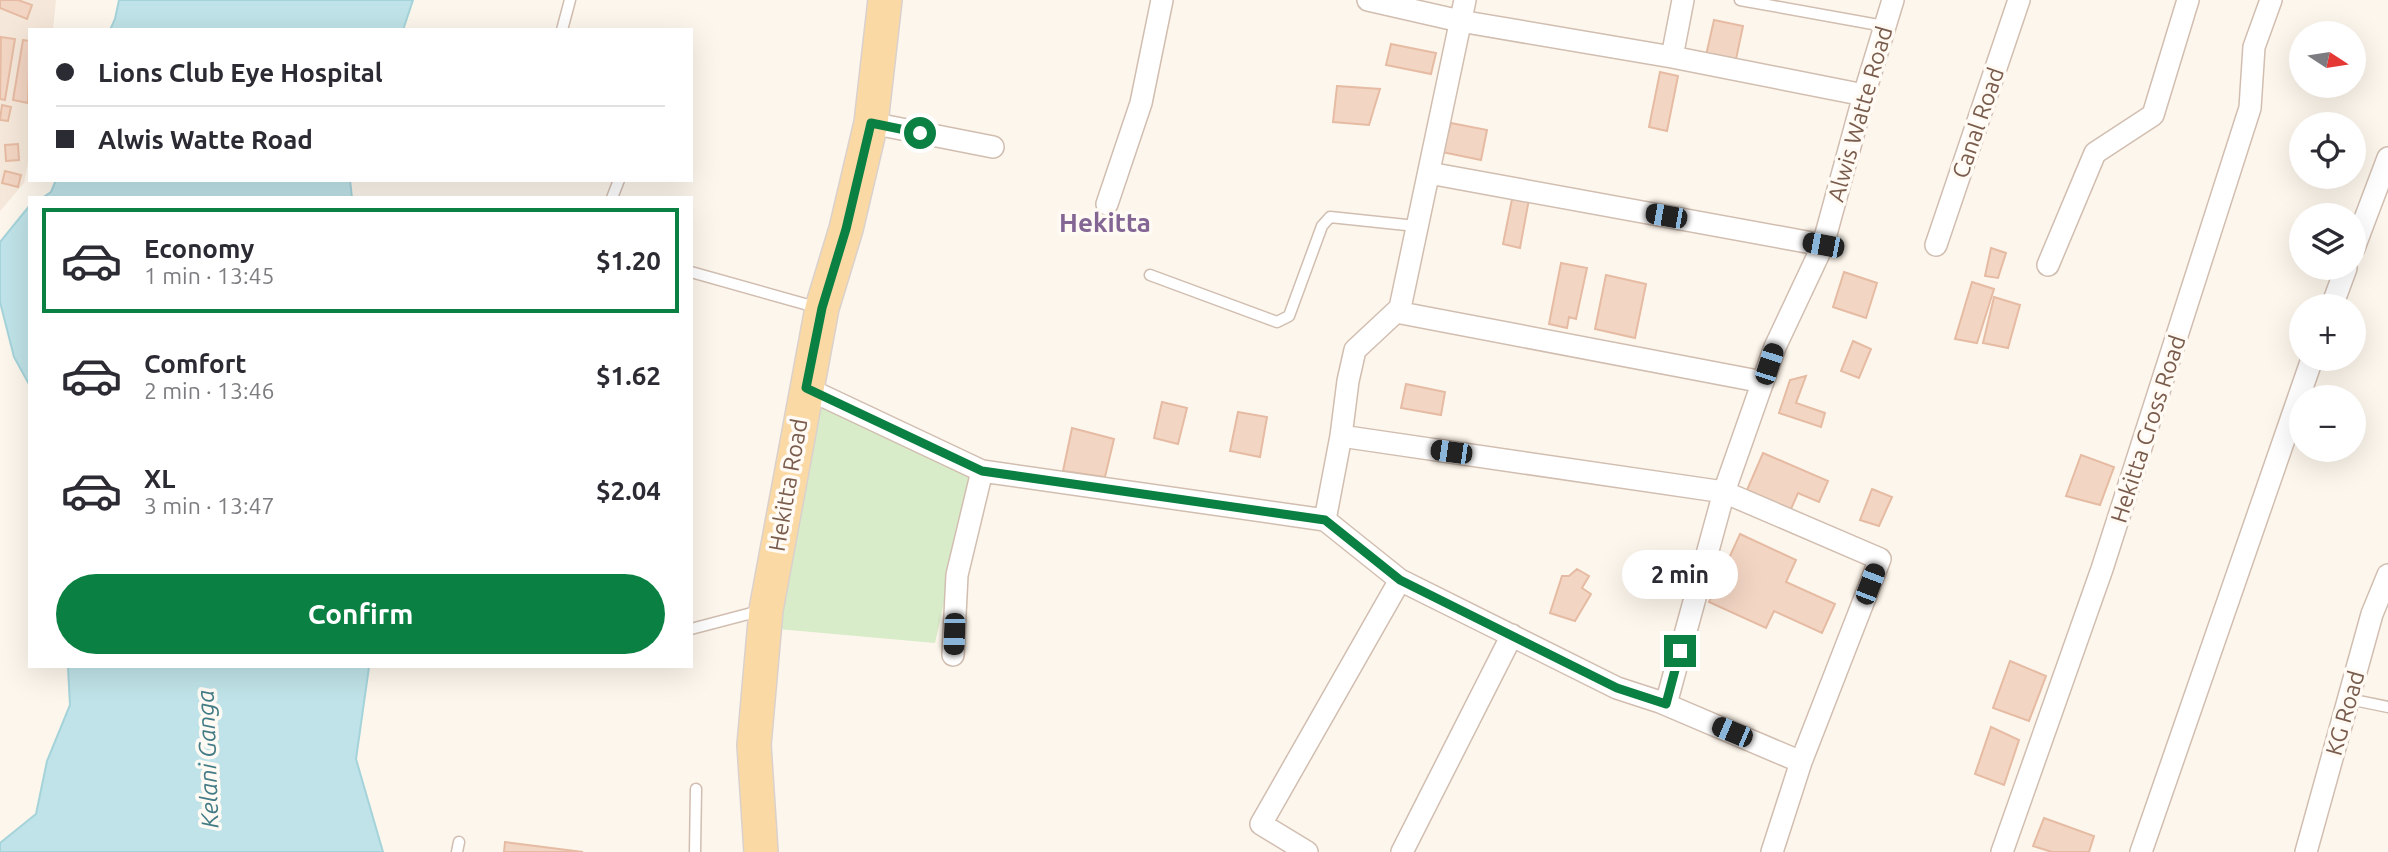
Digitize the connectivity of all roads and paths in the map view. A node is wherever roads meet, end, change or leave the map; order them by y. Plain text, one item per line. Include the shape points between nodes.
1 (569, 0) edge
2 (886, 0) edge
3 (1163, 0) edge
4 (1368, 0) edge
5 (1683, 0) edge
6 (1740, 0) edge
7 (1893, 0) edge
8 (2019, 0) edge
9 (2188, 0) edge
10 (2271, 0) edge
11 (1462, 10) edge
12 (1884, 26) junction
13 (562, 28) edge
14 (1672, 58) junction
15 (1864, 95) junction
16 (871, 123) junction
17 (993, 147) dead end
18 (2388, 158) edge
19 (1429, 173) junction
20 (1107, 204) dead end
21 (2366, 216) edge
22 (1416, 226) junction
23 (1823, 245) junction
24 (1936, 245) dead end
25 (2048, 265) dead end
26 (693, 273) edge
27 (1150, 275) dead end
28 (822, 308) junction
29 (1396, 312) junction
30 (2308, 371) edge
31 (1763, 382) junction
32 (806, 388) junction
33 (1341, 436) junction
34 (982, 471) junction
35 (1724, 492) junction
36 (1325, 520) junction
37 (2388, 575) edge
38 (1400, 580) junction
39 (766, 610) junction
40 (693, 628) edge
41 (1511, 635) junction
42 (953, 655) dead end
43 (2349, 699) junction
44 (1666, 704) junction
45 (2388, 707) edge
46 (1801, 762) junction
47 (695, 789) dead end
48 (695, 852) edge
49 (761, 852) edge
50 (1307, 852) edge
51 (1402, 852) edge
52 (1772, 852) edge
53 (2003, 852) edge
54 (2141, 852) edge
55 (2306, 852) edge

1 - 13 lane
2 - 16 main road, Hekitta Road
3 - 20 street via 1141,103
4 - 11 street
5 - 14 street
6 - 12 lane
7 - 12 street, Alwis Watte Road
8 - 24 street, Canal Road
9 - 25 street via 2153,115 2095,153
10 - 53 street, Hekitta Cross Road via 2254,47 2250,108 2102,569
11 - 14 street
11 - 19 street
12 - 15 street, Alwis Watte Road
14 - 15 street
15 - 23 street, Alwis Watte Road
16 - 17 street
16 - 28 main road, Hekitta Road
18 - 21 street
19 - 22 street
19 - 23 street
22 - 27 lane via 1331,217 1322,226 1289,316 1277,322
22 - 29 street
23 - 31 street, Alwis Watte Road
26 - 28 lane
28 - 32 main road, Hekitta Road
29 - 31 street
29 - 33 street via 1355,350
30 - 54 street
31 - 35 street, Alwis Watte Road
32 - 34 street
32 - 39 main road, Hekitta Road
33 - 35 street
33 - 36 street
34 - 36 street
34 - 42 street via 957,575
35 - 44 street, Alwis Watte Road
35 - 46 street via 1880,558
36 - 38 street
37 - 43 street, KG Road via 2372,614
38 - 41 street
38 - 50 street via 1261,824
39 - 40 lane
39 - 49 main road, Hekitta Road via 754,745
41 - 44 street via 1617,688
41 - 51 street
43 - 45 lane
43 - 55 street, KG Road
44 - 46 street
46 - 52 street
47 - 48 lane

